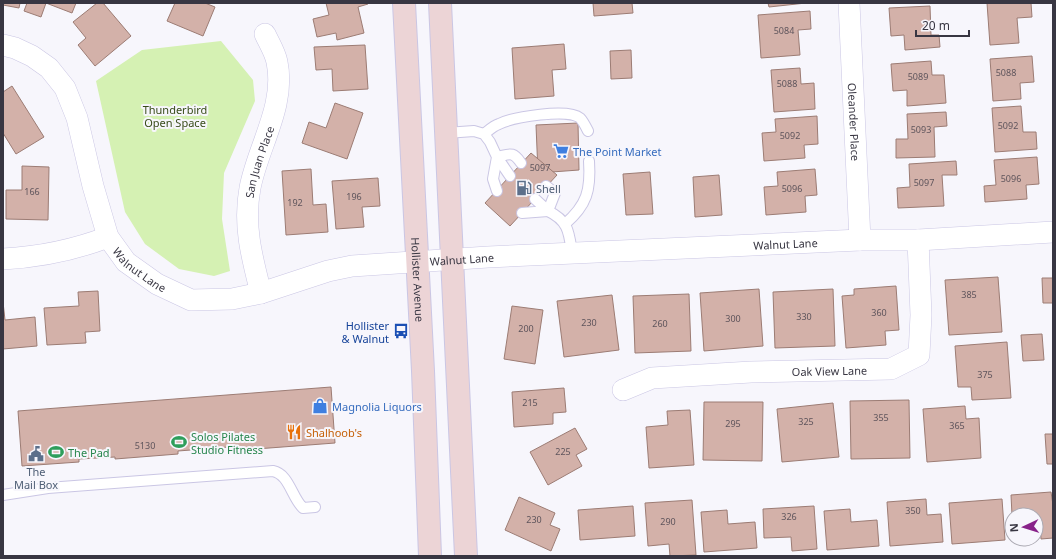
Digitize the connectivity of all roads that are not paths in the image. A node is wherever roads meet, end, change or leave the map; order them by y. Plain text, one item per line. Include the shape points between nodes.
1 (404, 3) edge
2 (440, 3) edge
3 (849, 3) edge
4 (265, 34) dead end
5 (3, 45) edge
6 (588, 131) dead end
7 (446, 133) junction
8 (484, 134) junction
9 (497, 157) junction
10 (589, 161) dead end
11 (521, 163) dead end
12 (510, 176) dead end
13 (546, 186) dead end
14 (497, 191) dead end
15 (535, 199) dead end
16 (548, 211) junction
17 (522, 213) dead end
18 (565, 224) junction
19 (1053, 232) edge
20 (108, 237) junction
21 (860, 240) junction
22 (918, 240) junction
23 (572, 253) junction
24 (3, 259) edge
25 (453, 259) junction
26 (417, 262) junction
27 (261, 293) junction
28 (623, 390) dead end
29 (3, 495) edge
30 (315, 507) dead end
31 (430, 556) edge
32 (466, 556) edge

1 - 26 main road, Hollister Avenue
2 - 7 main road
3 - 21 street, Oleander Place
4 - 27 street, San Juan Place via 277,60 279,82 273,116 250,188 247,229
5 - 20 street, Walnut Lane via 32,56 48,68 65,88 78,118 93,186
6 - 8 lane via 581,119 574,115 562,114 536,115 498,124
7 - 8 lane
7 - 25 main road
8 - 9 lane
9 - 11 lane via 512,154 516,155
9 - 12 lane
9 - 14 lane via 493,179
10 - 18 lane via 586,201 577,214
13 - 16 lane via 555,193
15 - 16 lane
16 - 17 lane
16 - 18 lane via 559,216
18 - 23 lane
19 - 22 street, Walnut Lane
20 - 24 street via 84,246 34,258
20 - 27 street, Walnut Lane via 126,262 157,284 191,300 232,299
21 - 22 street, Walnut Lane
21 - 23 street, Walnut Lane
22 - 28 street, Oak View Lane via 921,315 919,355 891,370 751,372 652,378
23 - 25 street, Walnut Lane
25 - 26 street, Walnut Lane
25 - 32 main road
26 - 27 street, Walnut Lane via 352,266
26 - 31 main road, Hollister Avenue
29 - 30 lane via 48,488 273,471 283,477 303,508

